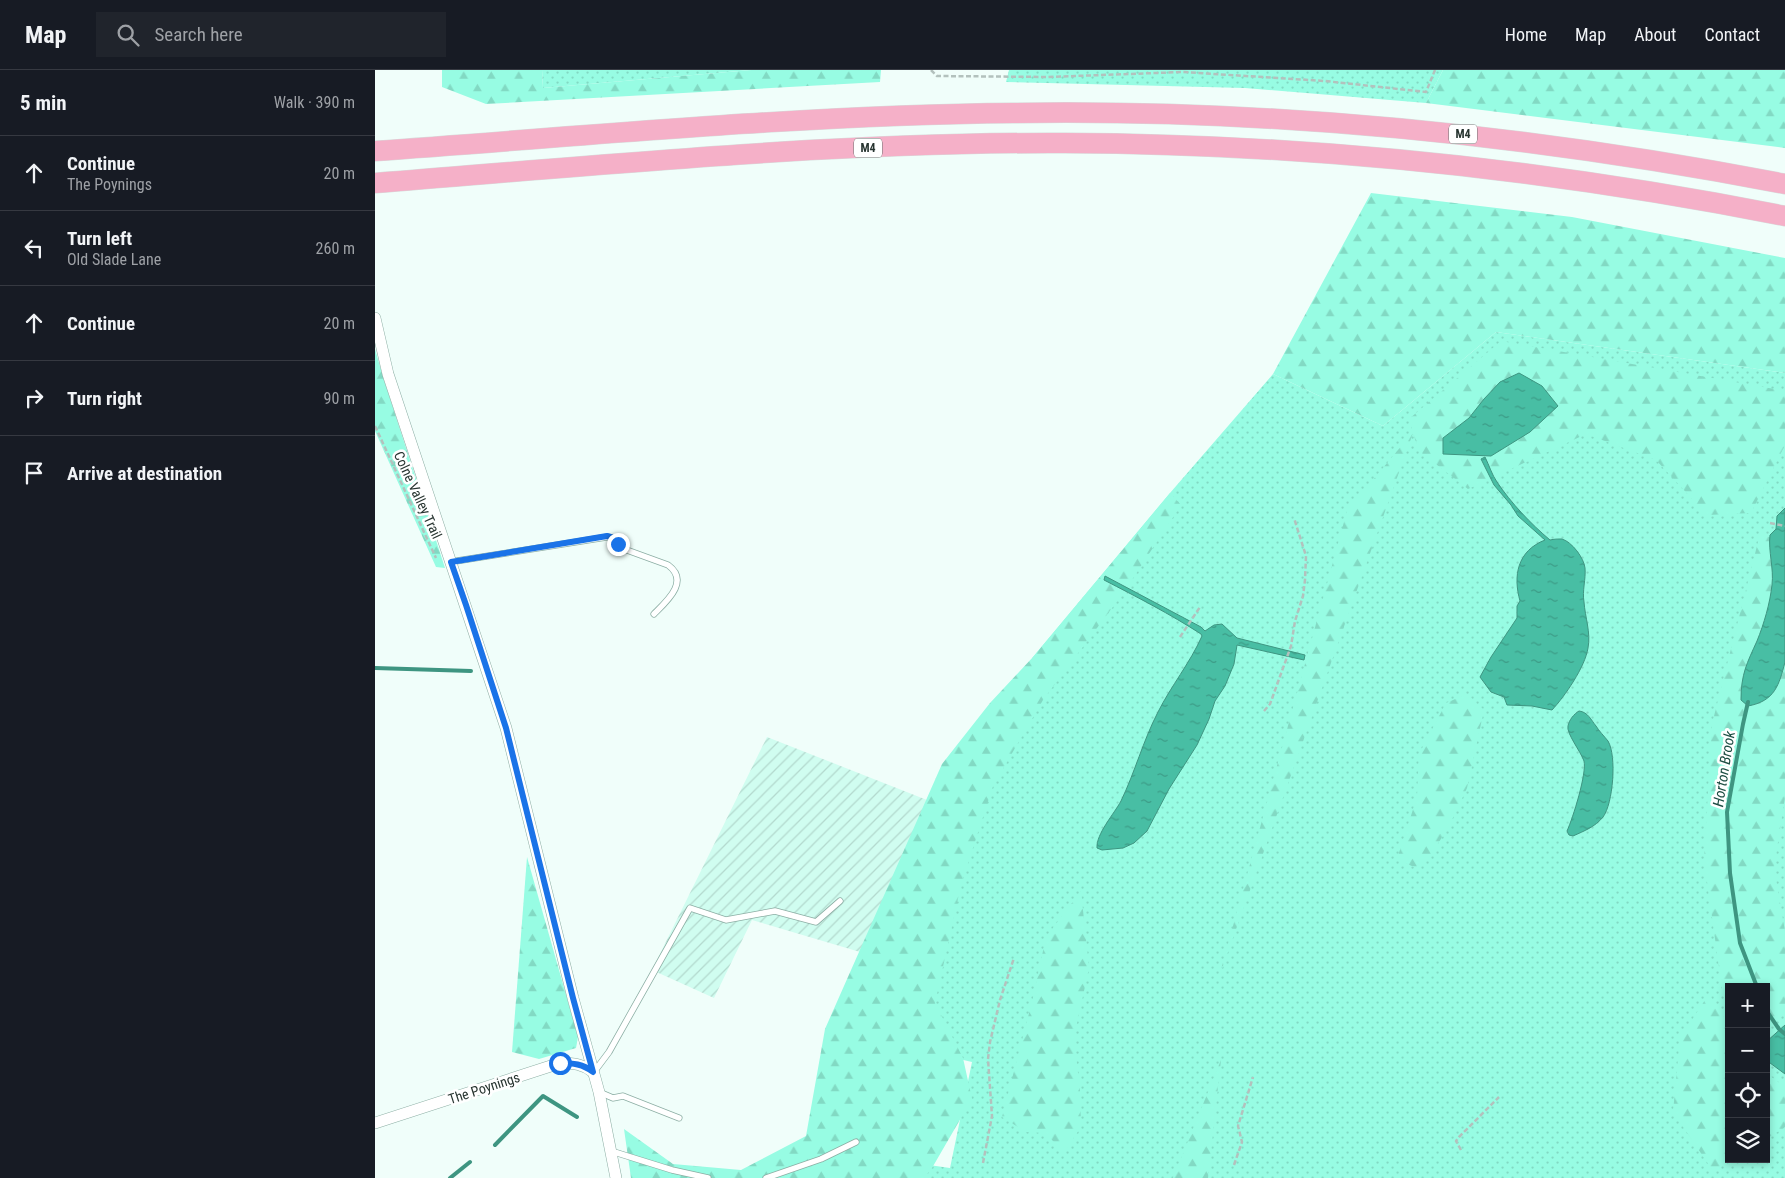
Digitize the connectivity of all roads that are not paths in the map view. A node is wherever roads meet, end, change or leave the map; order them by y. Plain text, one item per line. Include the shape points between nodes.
1 (375, 151) edge
2 (375, 183) edge
3 (1785, 184) edge
4 (1785, 216) edge
5 (375, 318) edge
6 (451, 562) junction
7 (654, 614) dead end
8 (840, 901) dead end
9 (593, 1072) junction
10 (599, 1092) junction
11 (679, 1118) dead end
12 (375, 1123) edge
13 (856, 1142) dead end
14 (611, 1151) junction
15 (616, 1178) edge
16 (708, 1178) edge
17 (766, 1178) edge

1 - 3 highway, M4 via 815,120 1014,112 1137,113 1291,119 1475,135 1642,158
2 - 4 highway, M4 via 839,149 1015,144 1163,145 1461,165 1630,188
5 - 6 street via 388,374
6 - 7 lane via 607,536 614,538 624,549 674,570 678,577 674,592
6 - 9 street via 506,728
8 - 9 lane via 816,922 775,911 726,920 690,908 609,1052
9 - 10 street
9 - 12 street, The Poynings via 573,1063 560,1063
10 - 11 lane via 613,1098 623,1096
10 - 14 street
13 - 17 lane via 821,1159
14 - 15 street
14 - 16 lane

